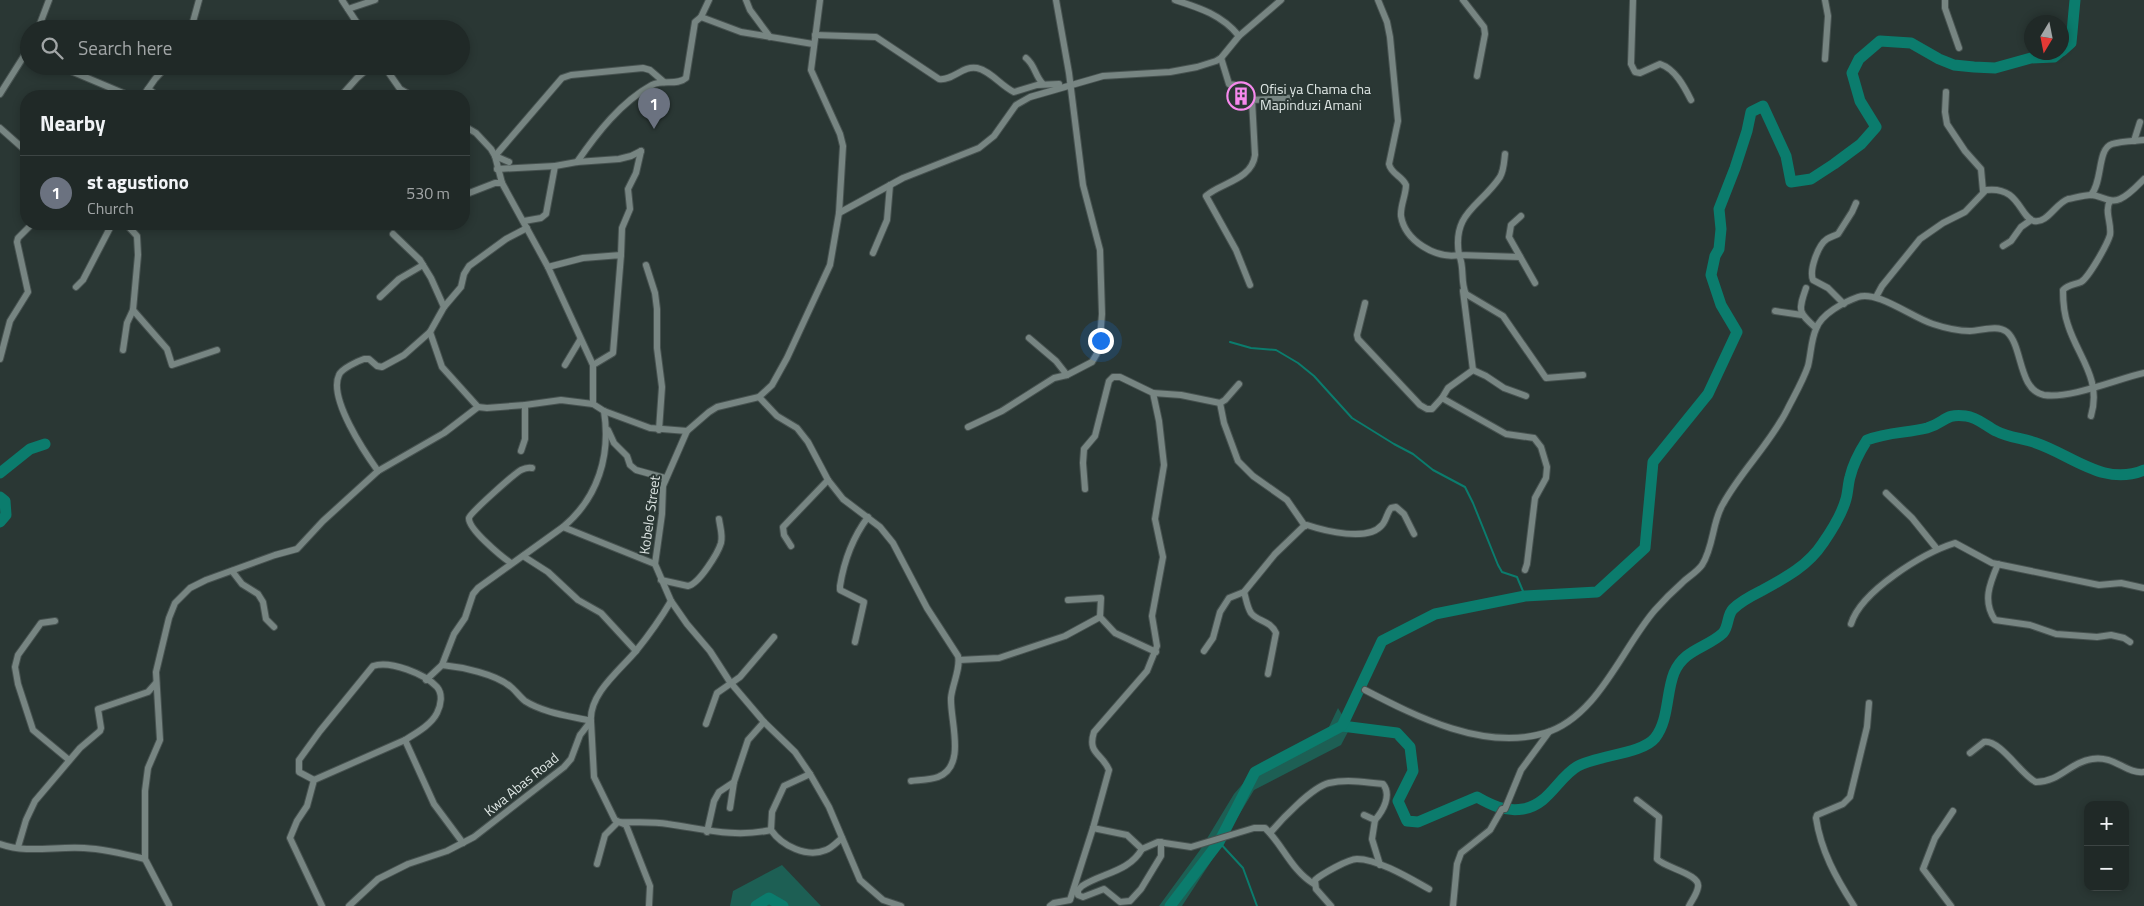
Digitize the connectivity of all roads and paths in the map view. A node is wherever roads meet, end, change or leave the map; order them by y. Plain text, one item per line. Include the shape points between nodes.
1 (49, 0) edge
2 (199, 0) edge
3 (342, 0) edge
4 (375, 0) edge
5 (709, 0) edge
6 (746, 0) edge
7 (820, 0) edge
8 (1056, 0) edge
9 (1175, 0) edge
10 (1281, 0) edge
11 (1378, 0) edge
12 (1463, 0) edge
13 (1633, 0) edge
14 (1825, 0) edge
15 (1945, 0) edge
16 (348, 9) junction
17 (700, 17) junction
18 (41, 20) edge
19 (193, 20) edge
20 (355, 20) edge
21 (815, 35) junction
22 (1239, 36) junction
23 (770, 37) junction
24 (813, 44) junction
25 (1959, 48) dead end
26 (1026, 58) dead end
27 (1221, 58) junction
28 (1825, 59) dead end
29 (20, 62) edge
30 (80, 75) edge
31 (160, 75) edge
32 (360, 75) edge
33 (390, 75) edge
34 (1478, 76) dead end
35 (664, 82) junction
36 (1043, 84) junction
37 (1068, 86) junction
38 (148, 89) edge
39 (116, 90) edge
40 (346, 90) edge
41 (402, 90) edge
42 (1946, 92) dead end
43 (0, 94) edge
44 (1288, 98) dead end
45 (1252, 100) junction
46 (1691, 100) dead end
47 (2140, 122) dead end
48 (0, 128) edge
49 (470, 131) edge
50 (2144, 140) edge
51 (2134, 141) junction
52 (20, 146) edge
53 (1505, 154) dead end
54 (495, 156) junction
55 (509, 162) junction
56 (577, 162) junction
57 (555, 166) junction
58 (497, 167) junction
59 (516, 168) junction
60 (2144, 179) edge
61 (502, 183) junction
62 (890, 185) junction
63 (1983, 191) junction
64 (470, 193) edge
65 (2092, 195) junction
66 (2110, 201) junction
67 (1856, 202) dead end
68 (839, 213) junction
69 (1521, 216) dead end
70 (2030, 220) junction
71 (525, 225) junction
72 (26, 230) edge
73 (109, 230) edge
74 (132, 230) edge
75 (392, 234) dead end
76 (2003, 246) dead end
77 (873, 253) dead end
78 (621, 255) junction
79 (1459, 255) junction
80 (1520, 257) junction
81 (423, 265) junction
82 (646, 265) dead end
83 (548, 267) junction
84 (1535, 283) dead end
85 (1250, 285) dead end
86 (76, 287) dead end
87 (1463, 287) junction
88 (1806, 288) dead end
89 (380, 297) dead end
90 (1876, 297) junction
91 (1365, 303) dead end
92 (1844, 304) junction
93 (444, 307) junction
94 (133, 310) junction
95 (1775, 311) dead end
96 (1802, 314) junction
97 (1816, 328) junction
98 (430, 332) junction
99 (1029, 338) dead end
100 (580, 340) junction
101 (123, 350) dead end
102 (217, 350) dead end
103 (0, 359) edge
104 (564, 365) dead end
105 (593, 365) junction
106 (1473, 370) junction
107 (2144, 373) edge
108 (1067, 375) junction
109 (1583, 375) dead end
110 (1239, 384) dead end
111 (2094, 387) junction
112 (1152, 393) junction
113 (1526, 396) dead end
114 (759, 397) junction
115 (1442, 398) junction
116 (1220, 403) junction
117 (593, 404) junction
118 (525, 405) junction
119 (478, 407) junction
120 (604, 411) junction
121 (2091, 416) dead end
122 (968, 427) dead end
123 (607, 429) junction
124 (659, 430) junction
125 (687, 431) junction
126 (521, 451) dead end
127 (532, 468) dead end
128 (378, 471) junction
129 (665, 478) junction
130 (828, 480) junction
131 (1085, 489) dead end
132 (1886, 493) dead end
133 (868, 517) junction
134 (718, 519) dead end
135 (563, 526) junction
136 (1305, 526) junction
137 (1414, 534) dead end
138 (791, 546) dead end
139 (1937, 549) junction
140 (523, 556) junction
141 (511, 563) junction
142 (655, 564) junction
143 (1998, 564) junction
144 (1525, 570) dead end
145 (232, 571) junction
146 (661, 580) junction
147 (2144, 588) edge
148 (1244, 592) junction
149 (1068, 600) dead end
150 (671, 601) junction
151 (1100, 617) junction
152 (55, 621) dead end
153 (1851, 624) dead end
154 (274, 627) dead end
155 (774, 637) dead end
156 (855, 642) dead end
157 (2130, 642) dead end
158 (636, 651) junction
159 (1204, 651) dead end
160 (1156, 652) junction
161 (959, 660) junction
162 (442, 665) junction
163 (1268, 674) dead end
164 (426, 680) junction
165 (730, 682) junction
166 (156, 683) junction
167 (1365, 690) dead end
168 (1869, 702) dead end
169 (592, 721) junction
170 (764, 722) junction
171 (706, 724) dead end
172 (1549, 732) junction
173 (404, 740) junction
174 (1970, 753) dead end
175 (69, 760) junction
176 (2144, 772) edge
177 (810, 774) junction
178 (314, 780) junction
179 (911, 781) dead end
180 (734, 782) junction
181 (1637, 800) dead end
182 (730, 808) dead end
183 (1953, 811) dead end
184 (1364, 815) dead end
185 (1374, 820) junction
186 (618, 822) junction
187 (1093, 828) junction
188 (771, 830) junction
189 (707, 832) junction
190 (1270, 833) junction
191 (842, 838) junction
192 (1161, 842) junction
193 (463, 843) junction
194 (0, 844) edge
195 (18, 848) junction
196 (1142, 849) junction
197 (145, 859) junction
198 (597, 864) dead end
199 (1380, 865) junction
200 (1314, 884) junction
201 (1429, 889) dead end
202 (169, 905) edge
203 (322, 906) edge
204 (348, 906) edge
205 (650, 906) edge
206 (901, 906) edge
207 (1050, 906) edge
208 (1331, 906) edge
209 (1453, 906) edge
210 (1689, 906) edge
211 (1854, 906) edge
212 (1951, 906) edge

1 - 18 street
2 - 19 street
3 - 16 street
4 - 16 street
5 - 17 street
6 - 23 street
7 - 21 street
8 - 37 street
9 - 22 street via 1220,17
10 - 22 street
11 - 79 street via 1388,22 1398,121 1389,164 1406,185 1401,218 1406,231 1430,250 1448,256
12 - 34 street via 1484,27
13 - 46 street via 1631,64 1635,72 1660,64 1668,67
14 - 28 street via 1828,16
15 - 25 street
16 - 20 street
17 - 23 street via 741,32
17 - 35 street via 695,22 688,75 683,81
21 - 24 street
21 - 36 street via 876,38 939,79 976,68 1014,92
22 - 27 street
23 - 24 street
24 - 68 street via 810,66 813,78 843,146
26 - 36 street via 1033,64
27 - 37 street via 1185,70 1103,76
27 - 45 street via 1228,84 1248,87
29 - 43 street
30 - 39 street
31 - 38 street
32 - 40 street
33 - 41 street
35 - 54 street via 643,68 562,78
35 - 56 street via 654,84 610,118
36 - 37 street
37 - 62 street via 1030,97 1016,105 994,136 979,148
37 - 108 street via 1082,185 1100,250 1102,314 1098,350 1092,362
42 - 63 street via 1947,124 1981,169
44 - 45 street
45 - 85 street via 1253,164 1237,179 1206,196 1236,250
47 - 51 street
48 - 52 street
49 - 54 street via 486,143
50 - 51 street
51 - 65 street via 2107,147 2100,163 2097,188
53 - 79 street via 1500,176 1467,212 1457,241
54 - 55 street
54 - 58 street
55 - 58 street
55 - 59 street
56 - 57 street
56 - 78 street via 619,159 642,152 628,189 630,209 622,228
57 - 59 street
57 - 71 street via 546,214
58 - 59 street
58 - 61 street
60 - 66 street via 2123,198
61 - 64 street
61 - 71 street
62 - 68 street
62 - 77 street via 887,220
63 - 70 street via 2005,192 2014,198
63 - 90 street via 1965,212 1920,239
65 - 66 street
65 - 70 street via 2066,200 2043,220
66 - 111 street via 2107,206 2110,234 2106,245 2087,277 2063,290 2067,324
67 - 92 street via 1838,234 1821,244 1811,274 1813,280 1828,288
68 - 114 street via 825,277 779,375
69 - 80 street via 1511,225 1509,234
70 - 76 street
71 - 83 street
71 - 93 street via 469,266 461,288
72 - 103 street via 17,242 28,292 10,321
73 - 86 street via 83,280
74 - 94 street via 137,236 138,255
75 - 81 street
78 - 83 street via 595,256
78 - 105 street via 613,353
79 - 80 street
79 - 87 street via 1463,264
80 - 84 street
81 - 89 street via 399,279
81 - 93 street
82 - 124 street via 657,309 662,387
83 - 100 street
87 - 106 street
87 - 109 street via 1466,294 1503,316 1546,378
88 - 96 street via 1800,309
90 - 92 street via 1861,296
90 - 111 street via 1948,329 2004,330 2011,337 2029,384 2036,392 2045,395
91 - 115 street via 1358,339 1420,405 1432,409
92 - 97 street
93 - 98 street
94 - 101 street via 127,323
94 - 102 street via 167,349 172,364
95 - 96 street
96 - 97 street
97 - 172 street via 1806,370 1787,411 1721,506 1710,549 1701,566 1654,612 1593,698
98 - 119 street via 442,367
98 - 128 street via 404,355 382,367 364,359 338,376 337,392 347,420
99 - 108 street
100 - 104 street
100 - 105 street
105 - 117 street
106 - 113 street via 1504,388
106 - 115 street via 1448,388
107 - 111 street
108 - 122 street via 1054,378
110 - 116 street
111 - 121 street via 2095,403
112 - 116 street
112 - 131 street via 1120,377 1109,380 1095,436 1084,449
112 - 160 street via 1159,421 1164,472 1155,519 1163,558 1152,616
114 - 125 street, Kobelo Street via 716,407
114 - 130 street via 777,416 797,428
115 - 144 street via 1506,434 1534,438 1541,447 1548,467 1535,498
116 - 136 street via 1238,461 1287,500
117 - 118 street via 561,400
117 - 120 street
118 - 119 street
118 - 126 street via 525,439
119 - 128 street via 444,433
120 - 123 street
120 - 124 street
123 - 129 street via 630,465 636,470
123 - 135 street via 606,453 595,486 588,499
124 - 125 street
125 - 129 street, Kobelo Street
127 - 141 street via 519,471 470,516 470,522 485,540
128 - 145 street via 297,549
129 - 142 street, Kobelo Street
130 - 133 street via 843,498
130 - 138 street via 784,527 784,535
132 - 139 street
133 - 156 street via 847,556 840,586 840,590 864,602
133 - 161 street via 893,543
134 - 146 street via 721,544 698,582 688,586
135 - 140 street
135 - 142 street
136 - 137 street via 1354,534 1372,532 1383,525 1391,508 1396,507 1404,514
136 - 148 street via 1275,554
139 - 143 street via 1955,543
139 - 153 street via 1901,570 1872,593
140 - 141 street
140 - 158 street via 548,572 578,600 601,613
141 - 162 street via 491,576 473,594
142 - 146 street, Kobelo Street
143 - 147 street via 2099,585 2121,583
143 - 157 street via 1987,598 1995,620 2030,625 2056,634 2112,635
145 - 154 street via 242,584 258,594 266,619
145 - 166 street via 190,588 175,603 160,650
146 - 150 street, Kobelo Street
148 - 159 street via 1229,598 1223,606 1215,633
148 - 163 street via 1252,615 1271,624 1276,633
149 - 151 street via 1101,598
150 - 158 street, Kwa Abas Road
150 - 165 street, Kobelo Street
151 - 160 street via 1114,633
151 - 161 street via 1065,636 999,658
152 - 175 street via 41,623 18,654 15,668 22,702 33,730
155 - 165 street via 740,676
158 - 169 street, Kwa Abas Road via 602,691 591,711
160 - 187 street via 1135,687 1094,732 1092,749 1109,770
161 - 179 street via 951,706 956,754 945,773 937,778
162 - 164 street
162 - 169 street via 460,667 497,679 533,704
164 - 173 street via 440,692 438,712 430,722
164 - 178 street via 401,667 373,666 299,760 299,772
165 - 170 street, Kobelo Street
165 - 171 street via 717,692
166 - 175 street via 148,692 98,709 102,728
166 - 197 street via 160,740 148,768 145,791
167 - 172 street via 1436,723 1464,732 1495,737
168 - 211 street via 1850,797 1816,818 1823,850
169 - 186 street via 594,776 613,818
169 - 193 street, Kwa Abas Road via 580,735 564,768
170 - 177 street, Kobelo Street via 795,752
170 - 180 street via 748,740
172 - 209 street via 1521,770 1505,809 1490,830 1461,853
173 - 178 street
173 - 193 street via 434,804
174 - 176 street via 1984,742 1993,742 2024,775 2036,782 2052,780 2077,764 2092,759 2106,758
175 - 195 street via 31,807
177 - 188 street via 784,786 772,812
177 - 191 street, Kobelo Street
178 - 203 street via 307,806 290,838
180 - 182 street
180 - 189 street via 719,792 714,801
181 - 210 street via 1659,817 1657,859 1697,880 1698,889
183 - 212 street via 1935,838 1923,869
184 - 185 street
185 - 190 street via 1382,811 1387,797 1383,784 1330,782 1298,803
185 - 199 street via 1372,839
186 - 189 street via 659,822
186 - 198 street via 604,835
186 - 205 street via 626,825 645,870 650,886
187 - 196 street via 1127,835
187 - 207 street via 1070,900
188 - 189 street
188 - 191 street via 785,845 809,851 826,850
190 - 192 street via 1265,828 1254,828 1183,847
190 - 200 street via 1290,862
191 - 206 street, Kobelo Street via 853,867 865,886 883,900
192 - 196 street
192 - 196 street via 1161,856 1130,901 1120,902 1104,890 1082,897 1078,895 1082,886 1129,864
193 - 204 street, Kwa Abas Road via 378,879
194 - 195 street
195 - 197 street via 85,848
197 - 202 street
199 - 200 street via 1352,860 1314,880
199 - 201 street
200 - 208 street

